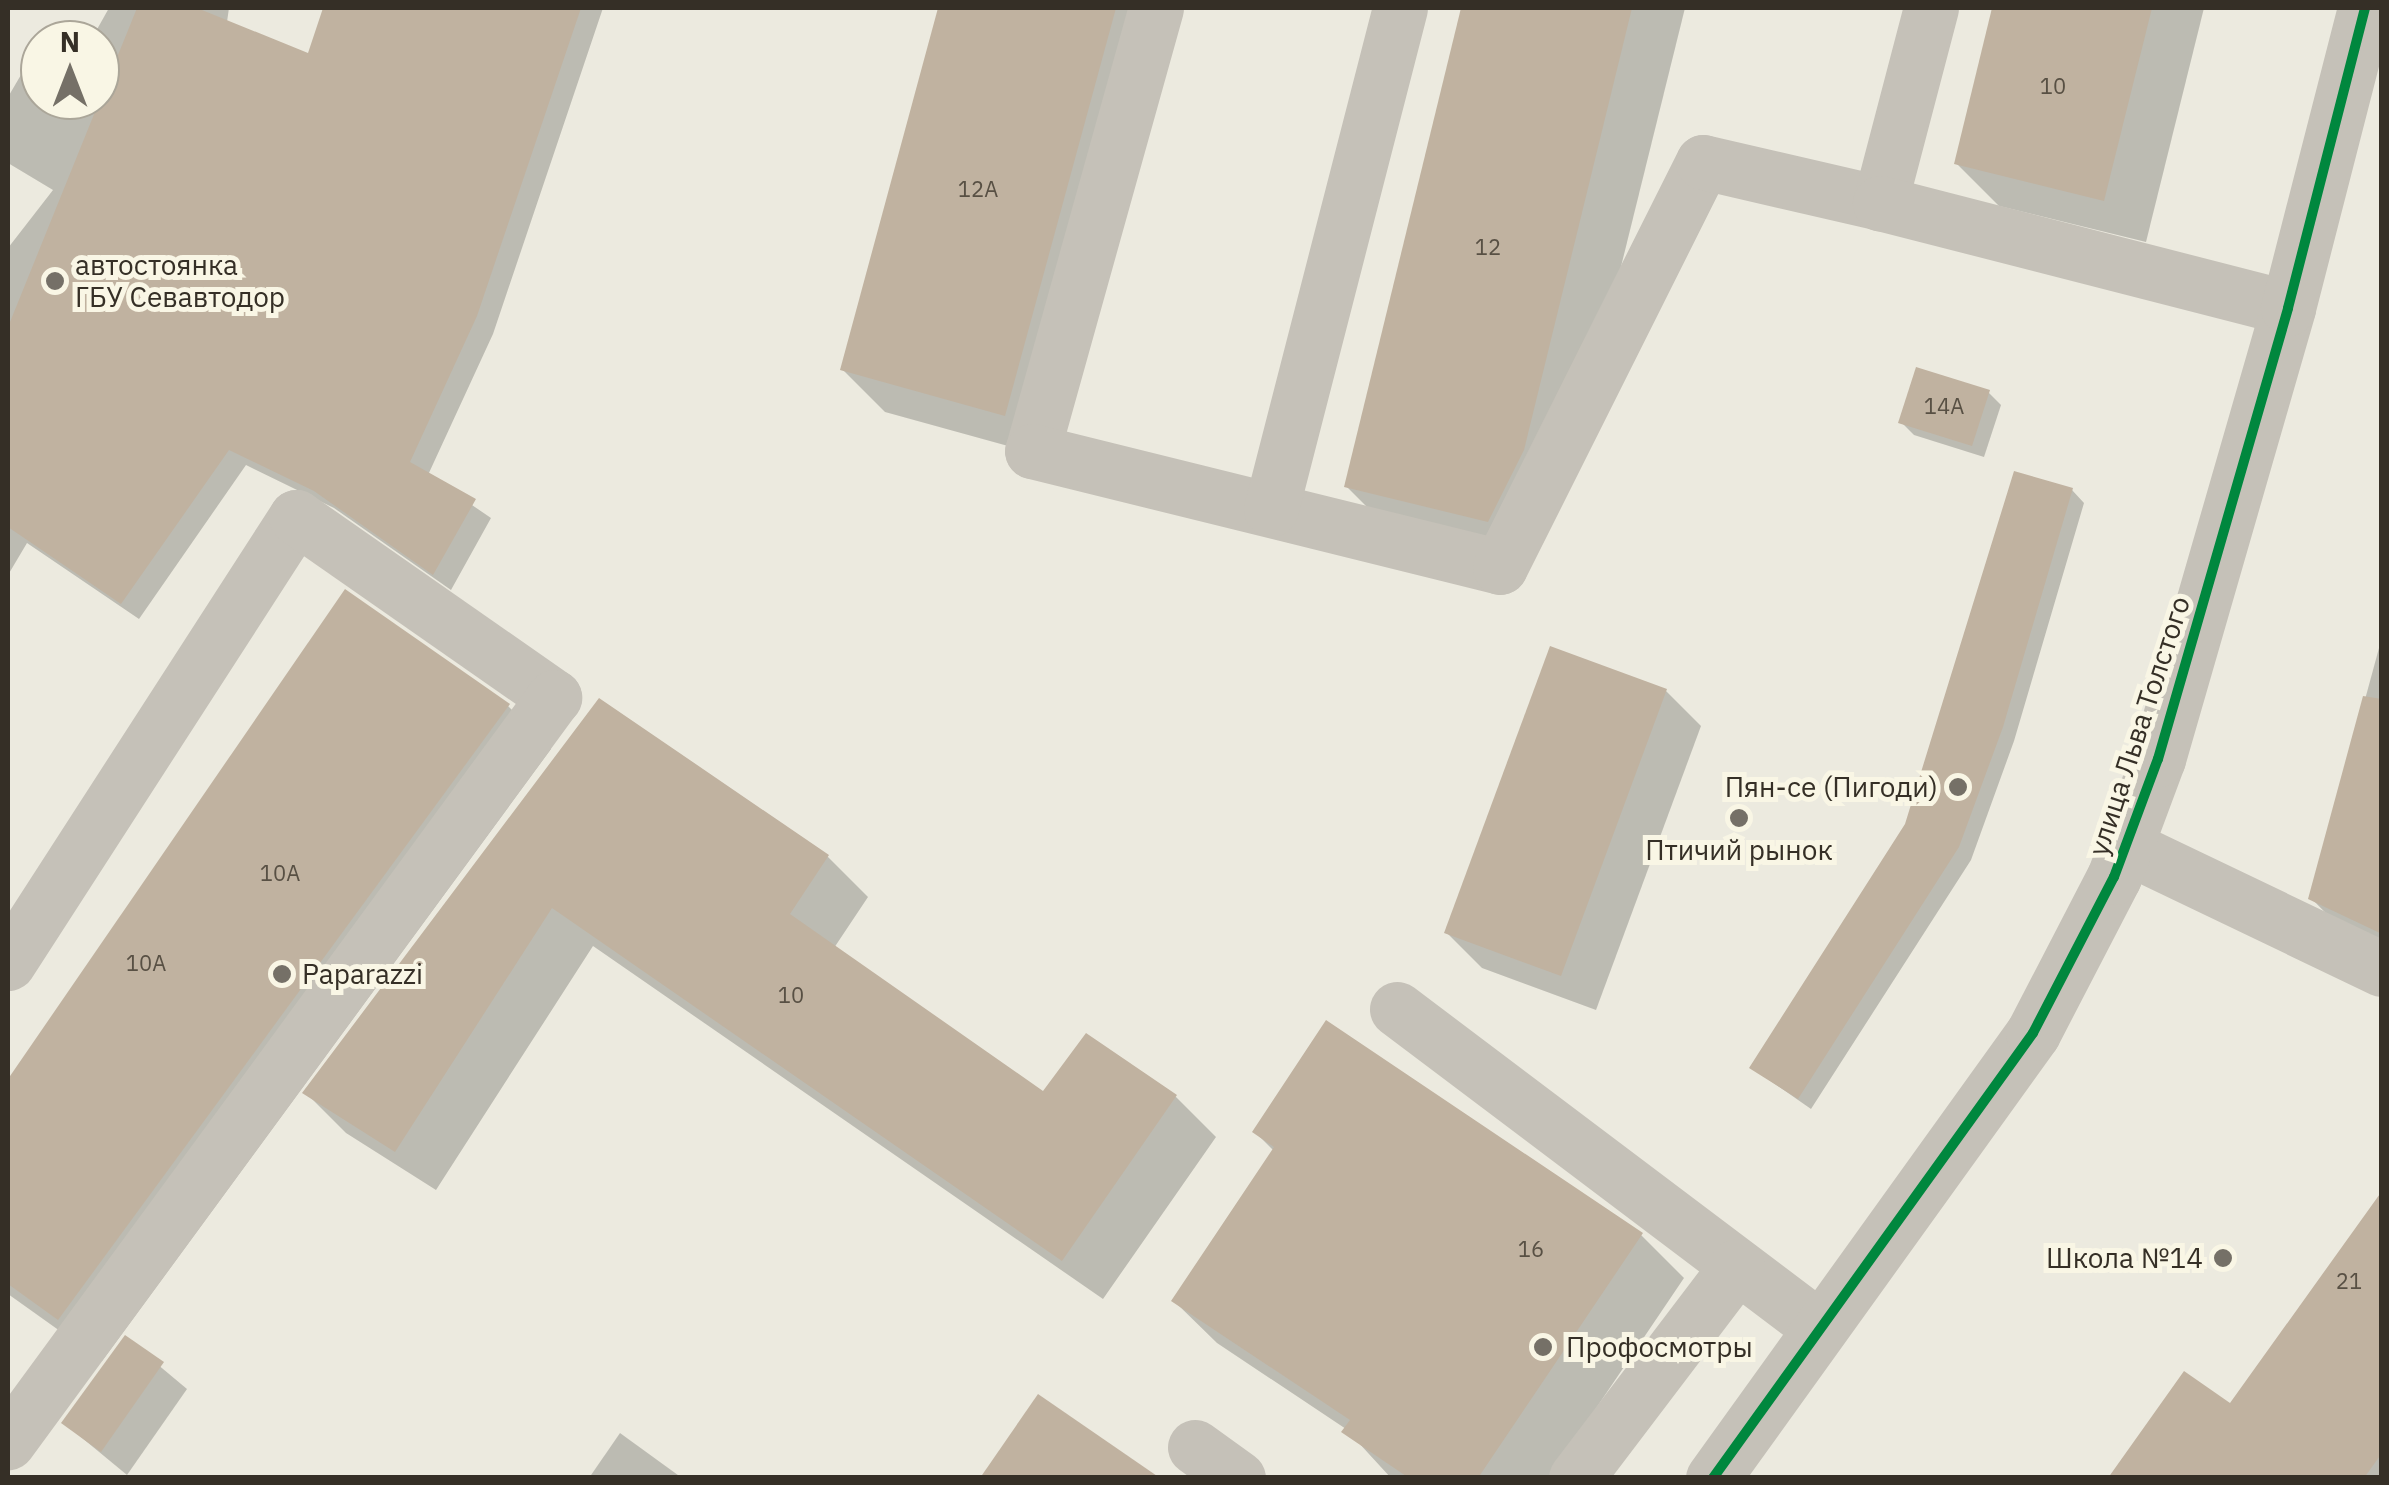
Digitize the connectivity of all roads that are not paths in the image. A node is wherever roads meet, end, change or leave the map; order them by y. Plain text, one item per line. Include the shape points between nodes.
1 (1156, 8) edge
2 (1400, 8) edge
3 (1931, 8) edge
4 (2366, 8) edge
5 (1880, 204) junction
6 (2288, 308) junction
7 (1271, 509) junction
8 (2126, 846) junction
9 (8, 964) edge
10 (2382, 969) edge
11 (1397, 1009) dead end
12 (1737, 1266) junction
13 (1820, 1328) junction
14 (8, 1442) edge
15 (1576, 1478) edge
16 (1714, 1478) edge

1 - 7 street via 1032,451
2 - 7 street
3 - 5 street
4 - 6 street, улица Льва Толстого
5 - 6 street
5 - 7 street via 1703,162 1500,566
6 - 8 street, улица Льва Толстого via 2158,759
8 - 10 street
8 - 13 street, улица Льва Толстого via 2032,1032
9 - 14 street via 296,518 554,696
11 - 12 street
12 - 13 street
12 - 15 street
13 - 16 street, улица Льва Толстого

